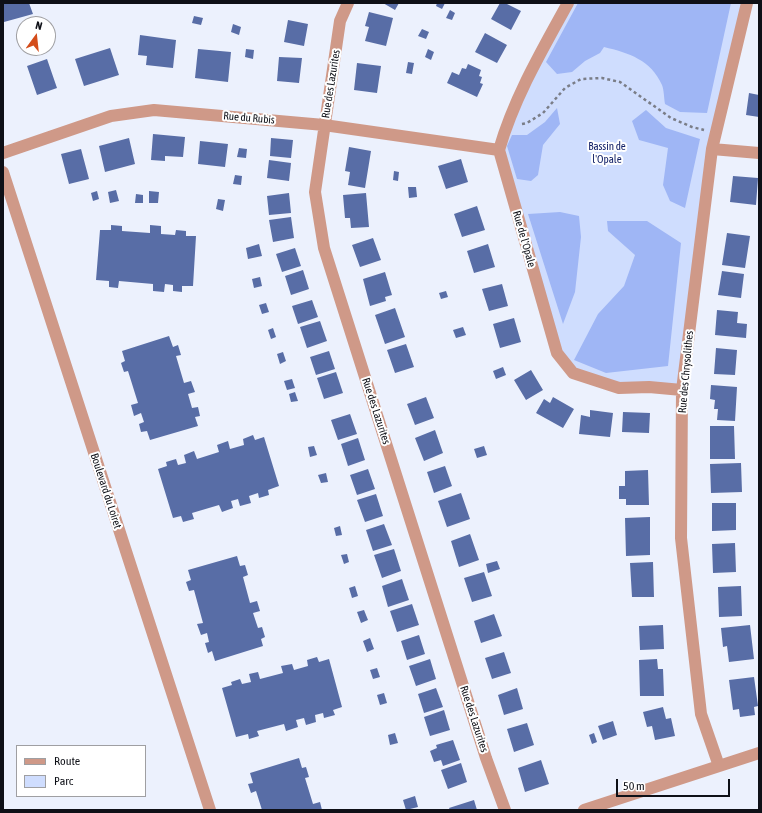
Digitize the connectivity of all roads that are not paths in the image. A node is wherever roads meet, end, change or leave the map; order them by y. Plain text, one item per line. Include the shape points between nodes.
1 (348, 3) edge
2 (568, 3) edge
3 (747, 3) edge
4 (324, 125) junction
5 (712, 149) junction
6 (499, 150) junction
7 (3, 153) edge
8 (759, 153) edge
9 (3, 172) edge
10 (682, 390) junction
11 (759, 753) edge
12 (719, 766) junction
13 (210, 810) edge
14 (505, 810) edge
15 (584, 810) edge

1 - 4 street, Rue des Lazurites via 340,21
2 - 6 street via 541,52 506,126
3 - 5 street, Rue des Chrysolithes
4 - 6 street, Rue du Rubis
4 - 7 street, Rue du Rubis via 154,110 111,116
4 - 14 street, Rue des Lazurites via 315,192 324,248 486,758
5 - 8 street
5 - 10 street, Rue des Chrysolithes
6 - 10 street, Rue de l'Opale via 556,353 573,374 619,388
9 - 13 street, Boulevard du Loiret
10 - 12 street, Rue des Chrysolithes via 681,538 701,714
11 - 12 street
12 - 15 street

